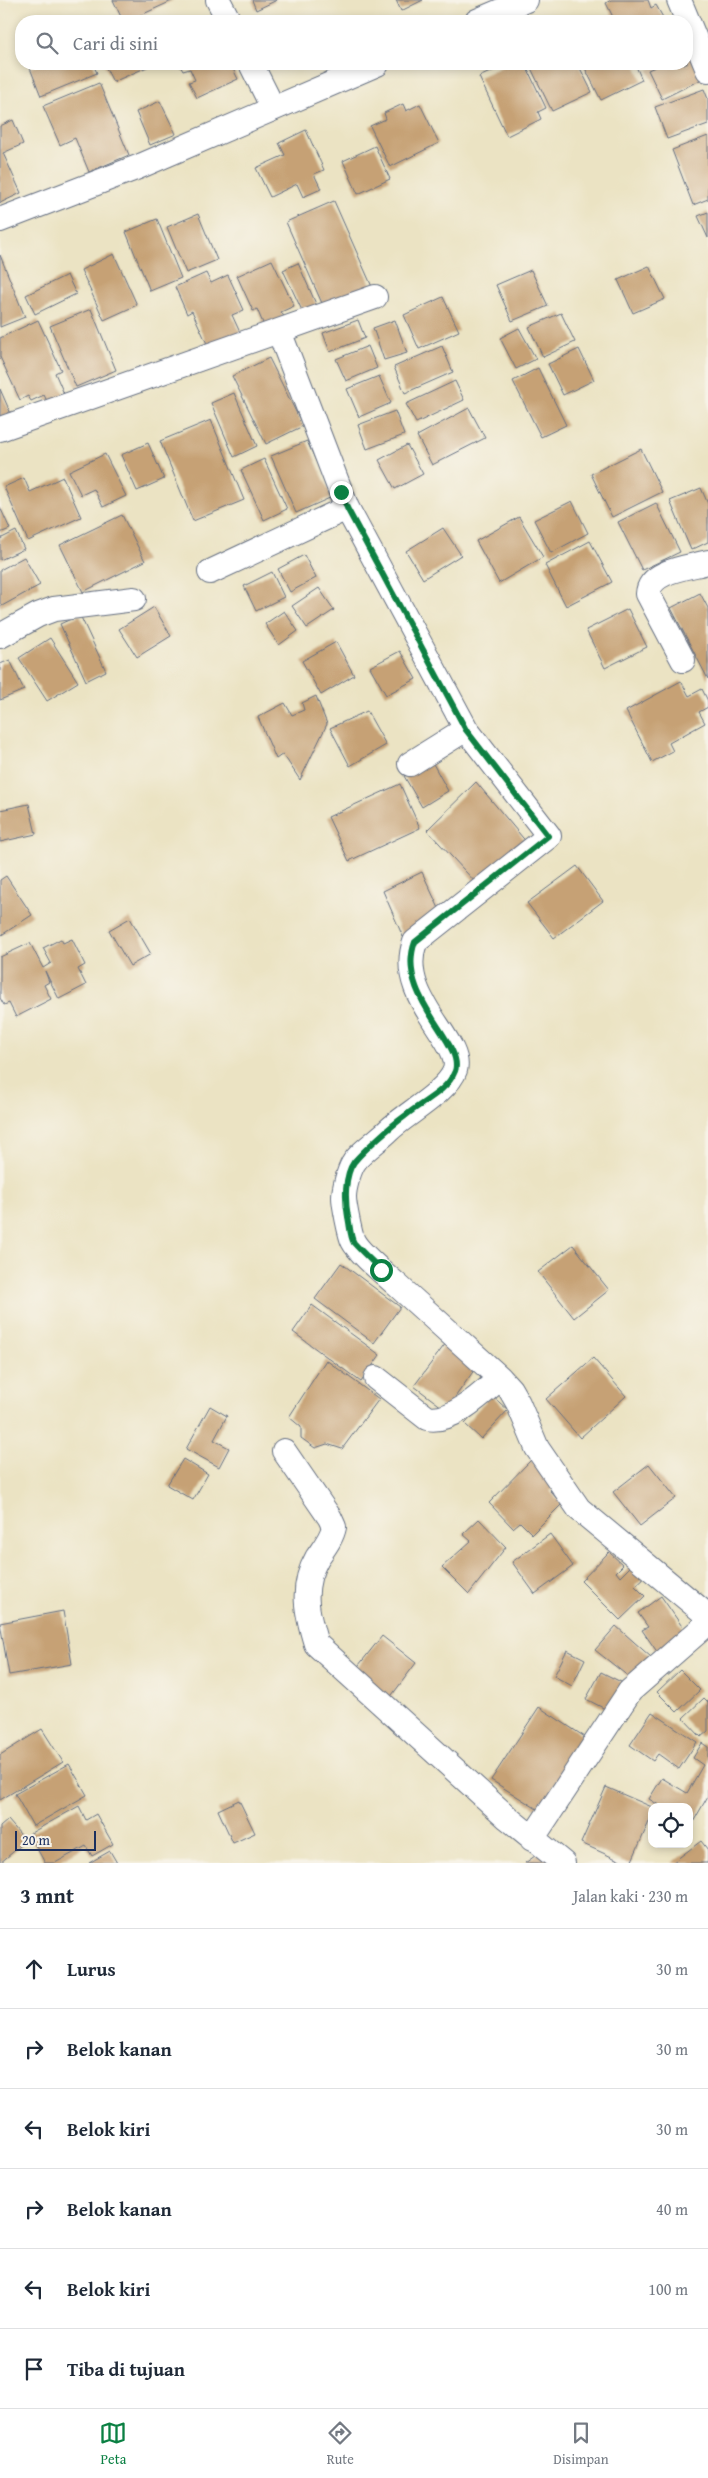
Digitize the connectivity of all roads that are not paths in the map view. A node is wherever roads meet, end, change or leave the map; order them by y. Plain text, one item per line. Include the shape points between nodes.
1 (218, 0) edge
2 (526, 0) edge
3 (680, 0) edge
4 (226, 15) edge
5 (491, 15) edge
6 (686, 15) edge
7 (693, 32) edge
8 (254, 70) edge
9 (363, 70) edge
10 (708, 70) edge
11 (273, 108) junction
12 (0, 220) edge
13 (375, 297) dead end
14 (279, 330) junction
15 (0, 429) edge
16 (347, 508) junction
17 (708, 562) edge
18 (210, 572) dead end
19 (134, 598) dead end
20 (0, 636) edge
21 (683, 660) dead end
22 (466, 730) junction
23 (410, 764) dead end
24 (376, 1378) dead end
25 (500, 1378) junction
26 (284, 1450) dead end
27 (708, 1616) edge
28 (708, 1623) edge
29 (532, 1839) junction
30 (563, 1863) edge

1 - 4 street
2 - 5 street
3 - 6 street
7 - 10 street
8 - 11 street
9 - 11 street
11 - 12 street via 138,167
13 - 14 street
14 - 15 street
14 - 16 street
16 - 18 street
16 - 22 street
17 - 21 street via 663,574 648,590
19 - 20 street via 54,609 38,614
22 - 23 street
22 - 25 street via 548,836 415,942 410,955 416,989 451,1049 456,1069 437,1093 405,1115 353,1163 344,1196 353,1241
24 - 25 street via 427,1418 440,1419 466,1406
25 - 27 street via 518,1403 537,1448 579,1509
26 - 29 street via 334,1527 309,1573 305,1598 316,1644
28 - 29 street via 630,1691
29 - 30 street

